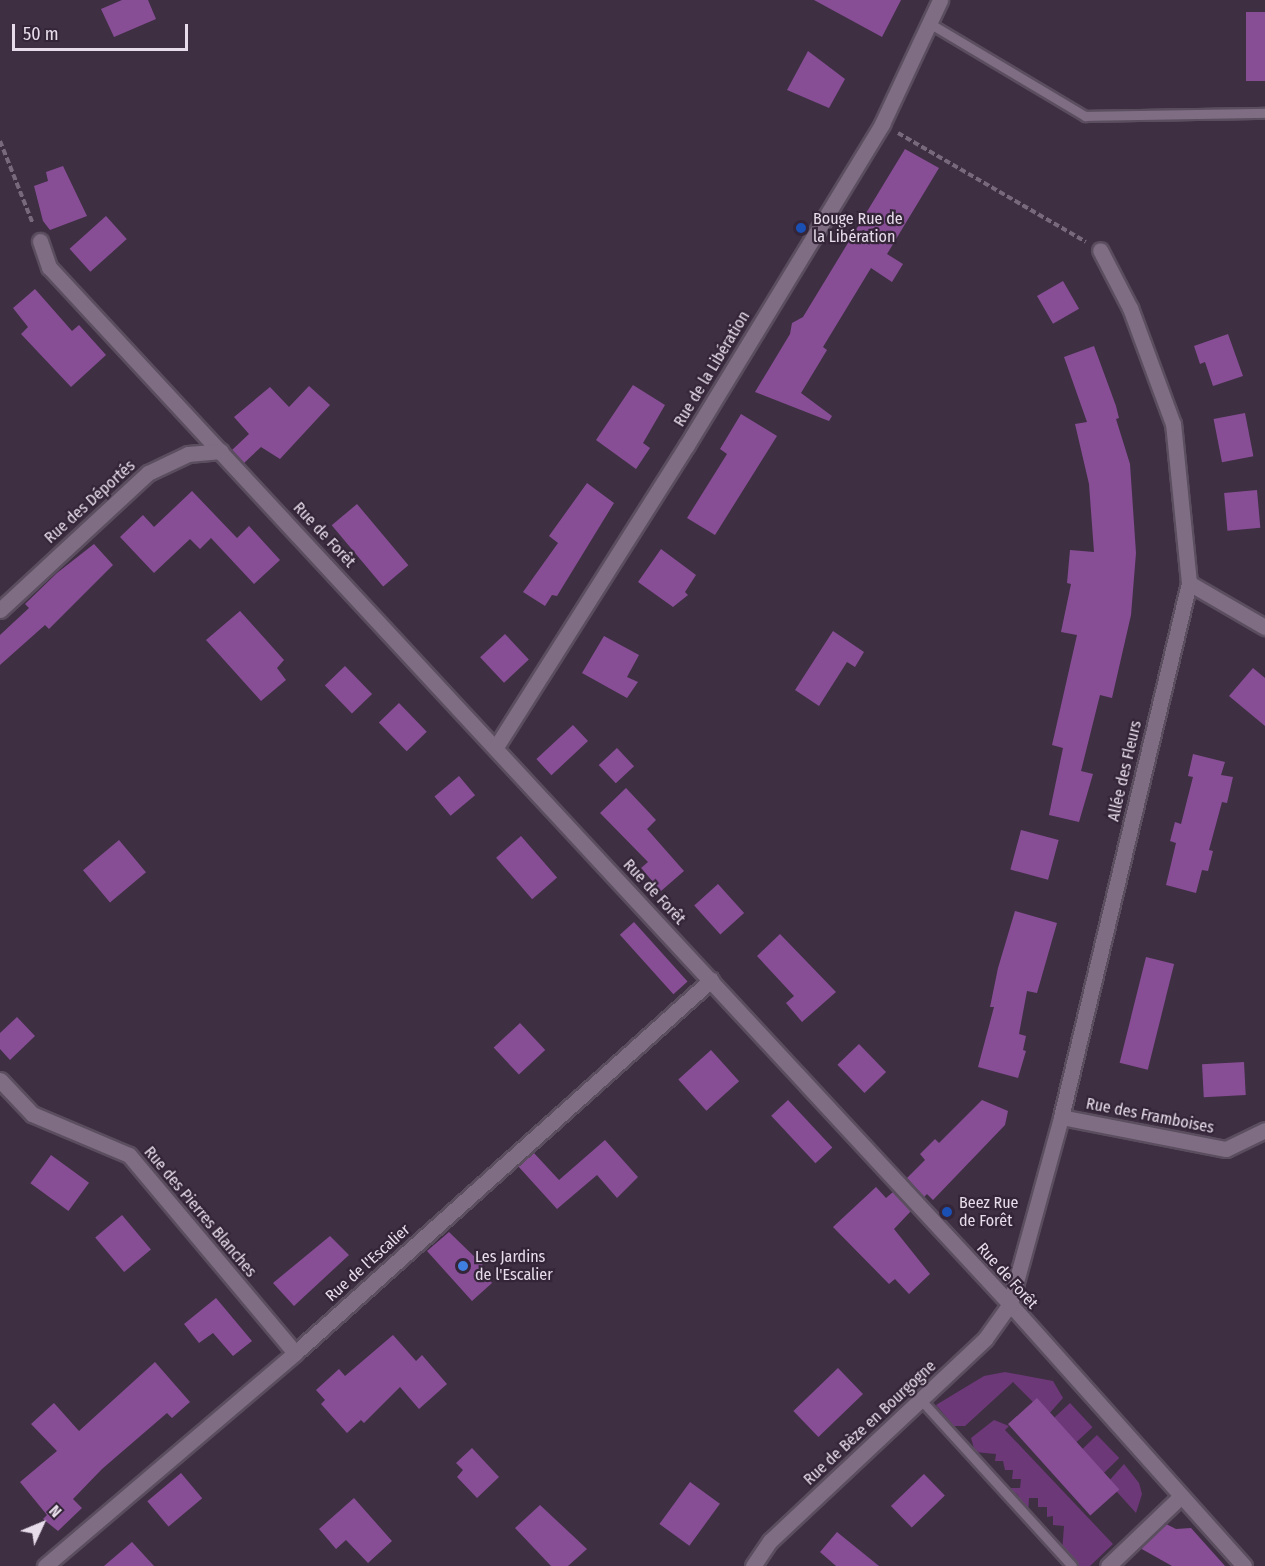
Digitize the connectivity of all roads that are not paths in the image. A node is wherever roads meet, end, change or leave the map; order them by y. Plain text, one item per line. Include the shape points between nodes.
1 (940, 0) edge
2 (929, 23) junction
3 (1265, 113) edge
4 (40, 241) road end
5 (1100, 250) road end
6 (221, 451) junction
7 (1189, 583) junction
8 (0, 610) edge
9 (1265, 627) edge
10 (496, 747) junction
11 (711, 980) junction
12 (0, 1080) edge
13 (1060, 1117) junction
14 (1265, 1130) edge
15 (1010, 1304) junction
16 (295, 1353) junction
17 (921, 1400) junction
18 (1181, 1496) junction
19 (45, 1566) edge
20 (753, 1566) edge
21 (1072, 1566) edge
22 (1108, 1566) edge
23 (1245, 1566) edge

1 - 2 street, Rue de la Libération
2 - 3 lane via 1085,116
2 - 10 street, Rue de la Libération via 882,124 687,445
4 - 6 street, Rue de Forêt via 49,267
5 - 7 street, Allée des Fleurs via 1130,308 1173,424
6 - 8 street, Rue des Déportés via 188,454 148,473
6 - 10 street, Rue de Forêt
7 - 9 street
7 - 13 street, Allée des Fleurs
10 - 11 street, Rue de Forêt
11 - 15 street, Rue de Forêt
11 - 16 street, Rue de l'Escalier
12 - 16 street, Rue des Pierres Blanches via 32,1114 129,1155
13 - 14 street, Rue des Framboises via 1226,1149
13 - 15 street, Allée des Fleurs
15 - 17 street, Rue de Bèze en Bourgogne via 986,1339
15 - 18 street, Rue de Forêt
16 - 19 street, Rue de l'Escalier
17 - 20 street, Rue de Bèze en Bourgogne via 770,1541
17 - 21 lane
18 - 22 street
18 - 23 street, Rue de Forêt

